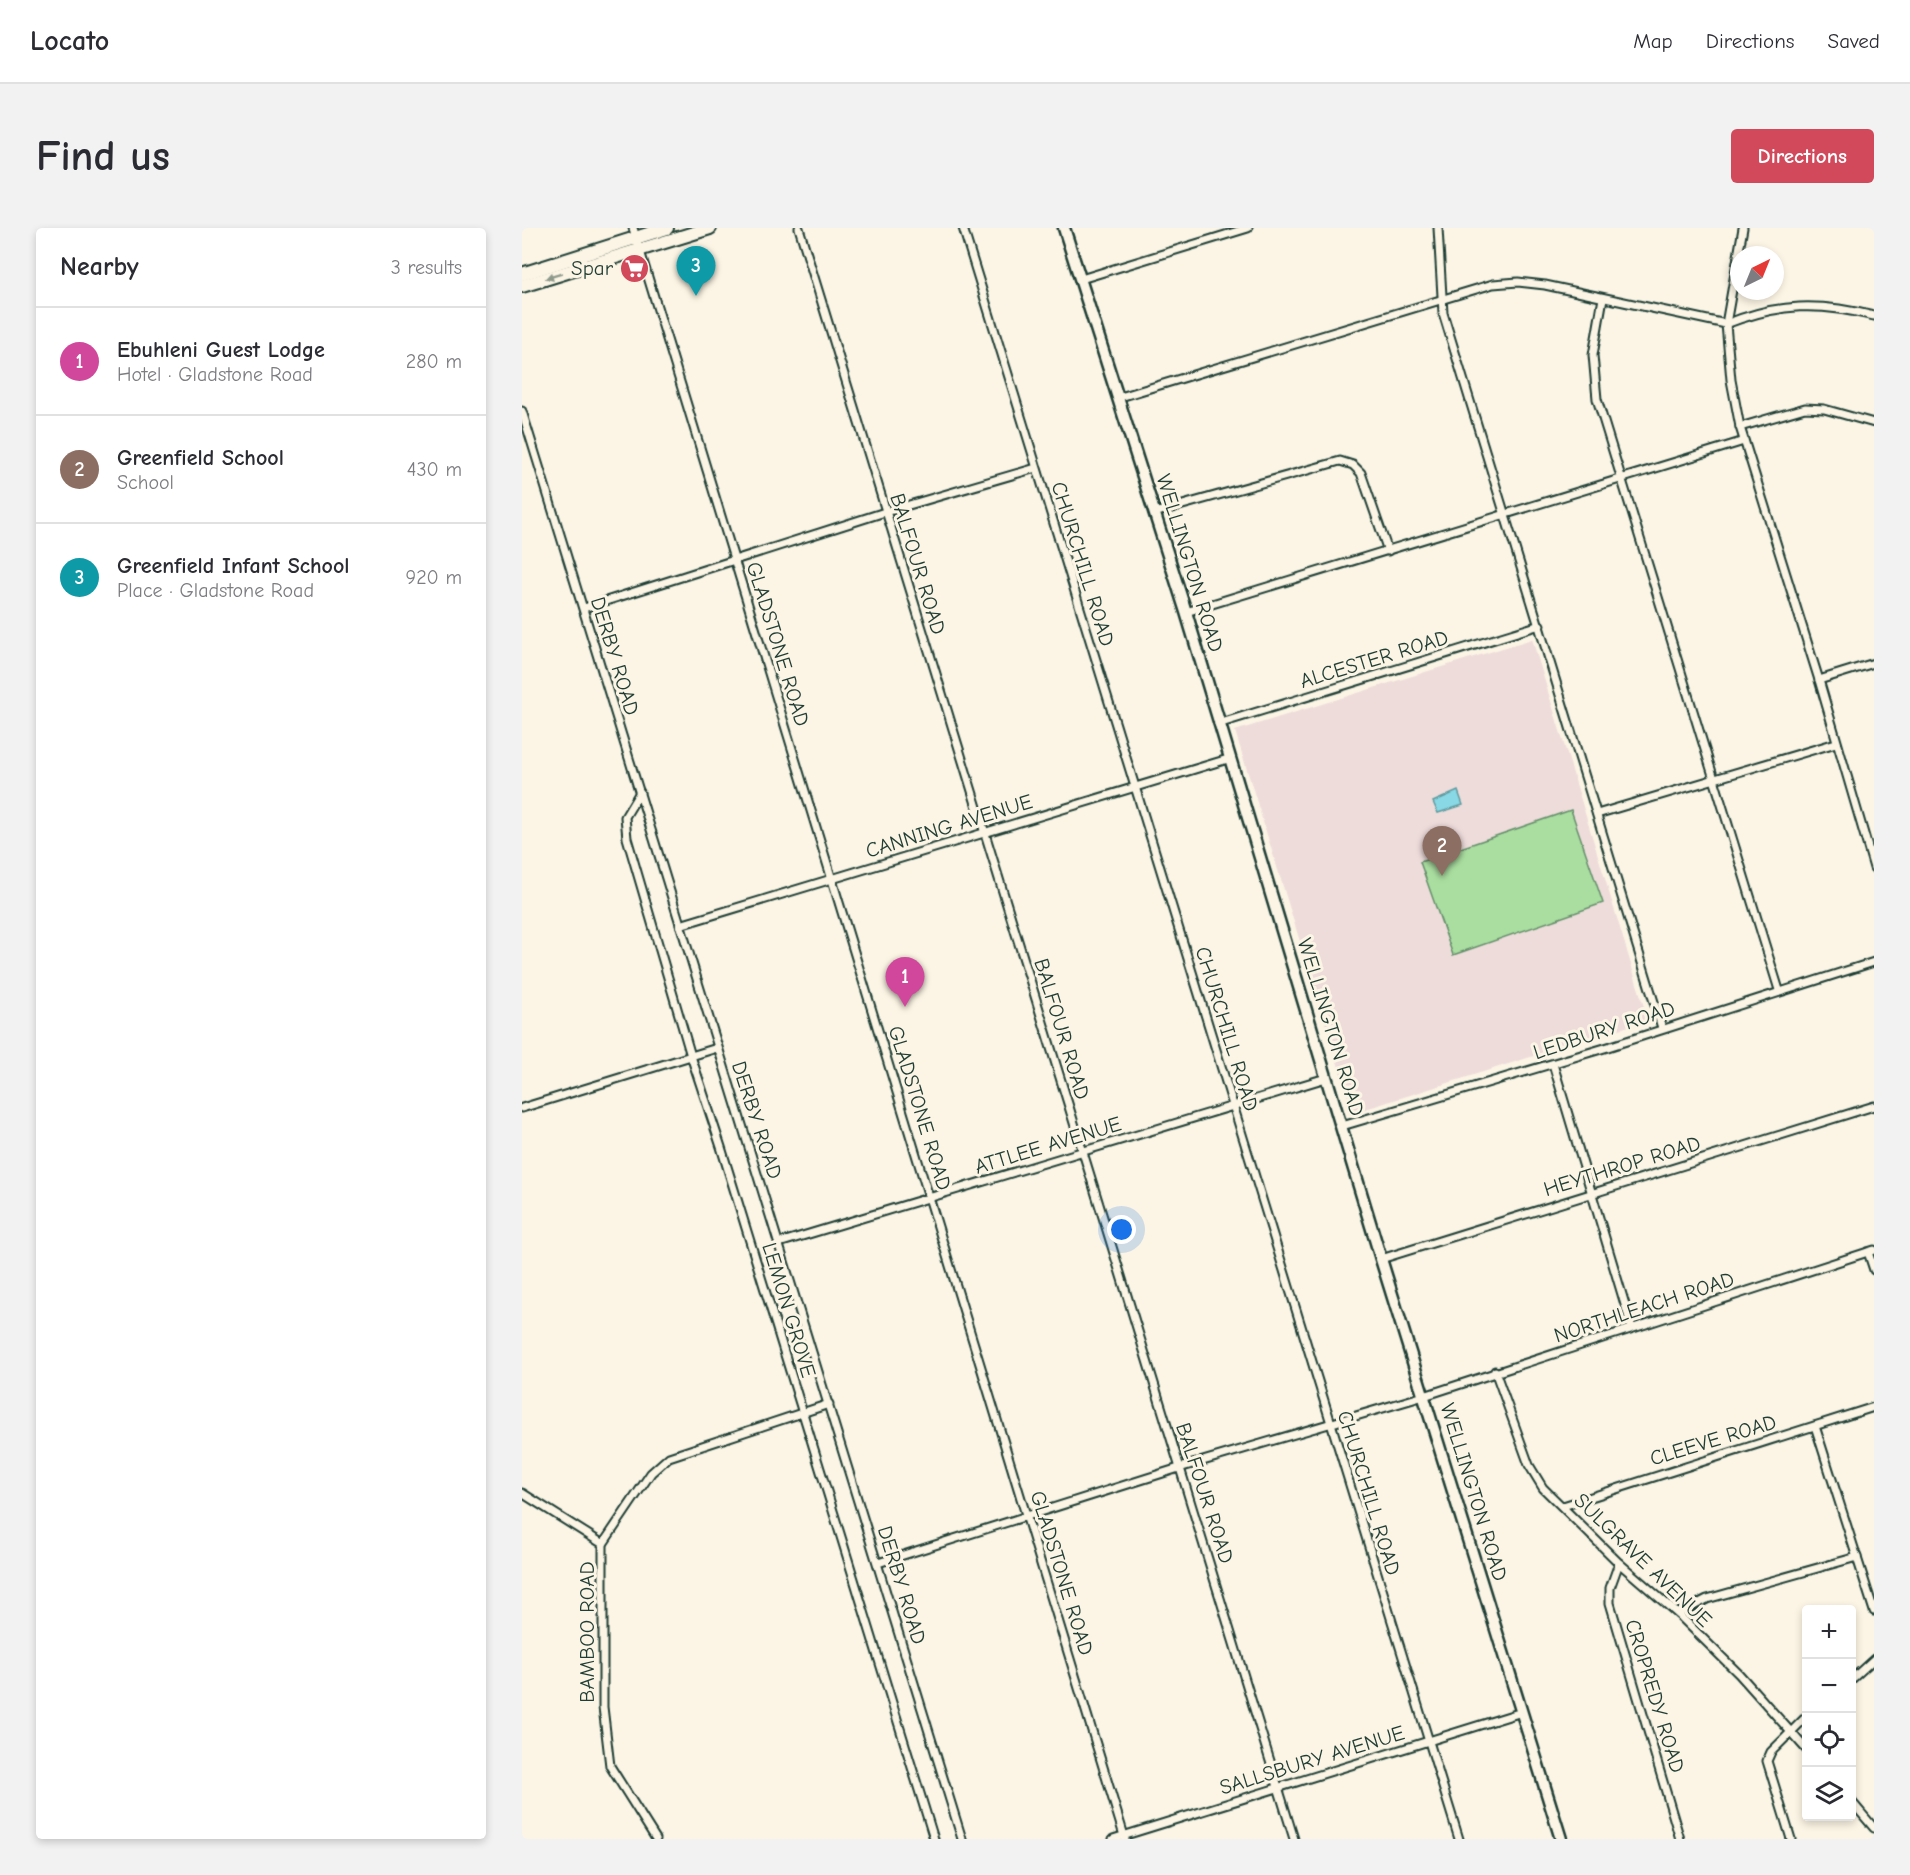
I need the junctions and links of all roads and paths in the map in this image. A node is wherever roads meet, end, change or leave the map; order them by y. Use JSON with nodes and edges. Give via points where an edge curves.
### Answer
{"nodes":[{"id":1,"x":667,"y":228,"type":"edge"},
{"id":2,"x":710,"y":228,"type":"edge"},
{"id":3,"x":799,"y":228,"type":"edge"},
{"id":4,"x":963,"y":228,"type":"edge"},
{"id":5,"x":1064,"y":228,"type":"edge"},
{"id":6,"x":1248,"y":228,"type":"edge"},
{"id":7,"x":1438,"y":228,"type":"edge"},
{"id":8,"x":1743,"y":228,"type":"edge"},
{"id":9,"x":636,"y":239,"type":"edge"},
{"id":10,"x":522,"y":274,"type":"edge"},
{"id":11,"x":1080,"y":279,"type":"junction"},
{"id":12,"x":522,"y":286,"type":"edge"},
{"id":13,"x":1603,"y":298,"type":"junction"},
{"id":14,"x":1441,"y":300,"type":"junction"},
{"id":15,"x":1874,"y":316,"type":"edge"},
{"id":16,"x":1726,"y":324,"type":"junction"},
{"id":17,"x":1117,"y":398,"type":"junction"},
{"id":18,"x":522,"y":411,"type":"edge"},
{"id":19,"x":1874,"y":423,"type":"edge"},
{"id":20,"x":1740,"y":427,"type":"junction"},
{"id":21,"x":1744,"y":441,"type":"junction"},
{"id":22,"x":1036,"y":468,"type":"junction"},
{"id":23,"x":1622,"y":479,"type":"junction"},
{"id":24,"x":885,"y":512,"type":"junction"},
{"id":25,"x":1154,"y":513,"type":"junction"},
{"id":26,"x":1506,"y":515,"type":"junction"},
{"id":27,"x":1388,"y":551,"type":"junction"},
{"id":28,"x":735,"y":561,"type":"junction"},
{"id":29,"x":584,"y":608,"type":"junction"},
{"id":30,"x":1186,"y":612,"type":"junction"},
{"id":31,"x":1540,"y":625,"type":"junction"},
{"id":32,"x":1874,"y":663,"type":"edge"},
{"id":33,"x":1820,"y":680,"type":"junction"},
{"id":34,"x":1218,"y":724,"type":"junction"},
{"id":35,"x":1836,"y":743,"type":"junction"},
{"id":36,"x":1228,"y":759,"type":"junction"},
{"id":37,"x":1714,"y":781,"type":"junction"},
{"id":38,"x":1135,"y":787,"type":"junction"},
{"id":39,"x":640,"y":792,"type":"junction"},
{"id":40,"x":1597,"y":814,"type":"junction"},
{"id":41,"x":984,"y":833,"type":"junction"},
{"id":42,"x":1874,"y":868,"type":"edge"},
{"id":43,"x":832,"y":879,"type":"junction"},
{"id":44,"x":680,"y":925,"type":"junction"},
{"id":45,"x":1874,"y":962,"type":"edge"},
{"id":46,"x":1779,"y":990,"type":"junction"},
{"id":47,"x":1662,"y":1028,"type":"junction"},
{"id":48,"x":717,"y":1048,"type":"junction"},
{"id":49,"x":691,"y":1056,"type":"junction"},
{"id":50,"x":1554,"y":1064,"type":"junction"},
{"id":51,"x":1326,"y":1078,"type":"junction"},
{"id":52,"x":1874,"y":1106,"type":"edge"},
{"id":53,"x":522,"y":1107,"type":"edge"},
{"id":54,"x":1233,"y":1107,"type":"junction"},
{"id":55,"x":1342,"y":1126,"type":"junction"},
{"id":56,"x":1083,"y":1153,"type":"junction"},
{"id":57,"x":1592,"y":1192,"type":"junction"},
{"id":58,"x":931,"y":1198,"type":"junction"},
{"id":59,"x":779,"y":1244,"type":"junction"},
{"id":60,"x":1871,"y":1251,"type":"edge"},
{"id":61,"x":1381,"y":1259,"type":"junction"},
{"id":62,"x":1874,"y":1270,"type":"edge"},
{"id":63,"x":1632,"y":1328,"type":"junction"},
{"id":64,"x":1495,"y":1371,"type":"junction"},
{"id":65,"x":1424,"y":1396,"type":"junction"},
{"id":66,"x":828,"y":1404,"type":"junction"},
{"id":67,"x":1874,"y":1407,"type":"edge"},
{"id":68,"x":803,"y":1413,"type":"junction"},
{"id":69,"x":1330,"y":1423,"type":"junction"},
{"id":70,"x":1815,"y":1426,"type":"junction"},
{"id":71,"x":1179,"y":1468,"type":"junction"},
{"id":72,"x":522,"y":1493,"type":"edge"},
{"id":73,"x":1563,"y":1506,"type":"junction"},
{"id":74,"x":1028,"y":1516,"type":"junction"},
{"id":75,"x":603,"y":1544,"type":"junction"},
{"id":76,"x":1857,"y":1557,"type":"junction"},
{"id":77,"x":878,"y":1563,"type":"junction"},
{"id":78,"x":1619,"y":1563,"type":"junction"},
{"id":79,"x":1874,"y":1611,"type":"edge"},
{"id":80,"x":1678,"y":1614,"type":"junction"},
{"id":81,"x":1874,"y":1659,"type":"edge"},
{"id":82,"x":1856,"y":1675,"type":"edge"},
{"id":83,"x":1522,"y":1712,"type":"junction"},
{"id":84,"x":1802,"y":1721,"type":"edge"},
{"id":85,"x":1791,"y":1731,"type":"junction"},
{"id":86,"x":1428,"y":1741,"type":"junction"},
{"id":87,"x":1802,"y":1744,"type":"edge"},
{"id":88,"x":1279,"y":1789,"type":"junction"},
{"id":89,"x":1856,"y":1808,"type":"edge"},
{"id":90,"x":1874,"y":1828,"type":"edge"},
{"id":91,"x":1125,"y":1837,"type":"edge"},
{"id":92,"x":656,"y":1839,"type":"edge"},
{"id":93,"x":934,"y":1839,"type":"edge"},
{"id":94,"x":962,"y":1839,"type":"edge"},
{"id":95,"x":1113,"y":1839,"type":"edge"},
{"id":96,"x":1294,"y":1839,"type":"edge"},
{"id":97,"x":1459,"y":1839,"type":"edge"},
{"id":98,"x":1561,"y":1839,"type":"edge"},
{"id":99,"x":1680,"y":1839,"type":"edge"},
{"id":100,"x":1791,"y":1839,"type":"edge"}],
"edges":[{"from":1,"to":9,"type":"highway"},
{"from":2,"to":9,"type":"highway"},
{"from":3,"to":24,"type":"street","name":"BALFOUR ROAD"},
{"from":4,"to":22,"type":"street","name":"CHURCHILL ROAD"},
{"from":5,"to":11,"type":"main road","name":"WELLINGTON ROAD"},
{"from":6,"to":11,"type":"street"},
{"from":7,"to":14,"type":"street"},
{"from":8,"to":16,"type":"street"},
{"from":9,"to":10,"type":"highway"},
{"from":9,"to":12,"type":"highway","one_way":true},
{"from":9,"to":28,"type":"street","name":"GLADSTONE ROAD"},
{"from":11,"to":17,"type":"main road","name":"WELLINGTON ROAD"},
{"from":13,"to":14,"type":"street","via":[[1518,282],[1493,284]]},
{"from":13,"to":16,"type":"street"},
{"from":13,"to":23,"type":"street","via":[[1593,374]]},
{"from":14,"to":17,"type":"street"},
{"from":14,"to":26,"type":"street"},
{"from":15,"to":16,"type":"street","via":[[1824,306],[1798,306]]},
{"from":16,"to":20,"type":"street"},
{"from":17,"to":25,"type":"main road","name":"WELLINGTON ROAD"},
{"from":18,"to":29,"type":"street","name":"DERBY ROAD"},
{"from":19,"to":20,"type":"street","via":[[1814,407]]},
{"from":20,"to":21,"type":"street"},
{"from":21,"to":23,"type":"street"},
{"from":21,"to":33,"type":"street"},
{"from":22,"to":24,"type":"street"},
{"from":22,"to":38,"type":"street","name":"CHURCHILL ROAD"},
{"from":23,"to":26,"type":"street"},
{"from":23,"to":37,"type":"street"},
{"from":24,"to":28,"type":"street"},
{"from":24,"to":41,"type":"street","name":"BALFOUR ROAD"},
{"from":25,"to":27,"type":"street","via":[[1340,461],[1361,473]]},
{"from":25,"to":30,"type":"main road","name":"WELLINGTON ROAD"},
{"from":26,"to":27,"type":"street"},
{"from":26,"to":31,"type":"street"},
{"from":27,"to":30,"type":"street"},
{"from":28,"to":29,"type":"street"},
{"from":28,"to":43,"type":"street","name":"GLADSTONE ROAD"},
{"from":29,"to":39,"type":"street","name":"DERBY ROAD"},
{"from":30,"to":34,"type":"main road","name":"WELLINGTON ROAD"},
{"from":31,"to":34,"type":"street","name":"ALCESTER ROAD"},
{"from":31,"to":40,"type":"street"},
{"from":32,"to":33,"type":"street"},
{"from":33,"to":35,"type":"street"},
{"from":34,"to":36,"type":"main road","name":"WELLINGTON ROAD"},
{"from":35,"to":37,"type":"street"},
{"from":35,"to":42,"type":"street"},
{"from":36,"to":38,"type":"street","name":"CANNING AVENUE"},
{"from":36,"to":51,"type":"main road","name":"WELLINGTON ROAD"},
{"from":37,"to":40,"type":"street"},
{"from":37,"to":46,"type":"street"},
{"from":38,"to":41,"type":"street","name":"CANNING AVENUE"},
{"from":38,"to":54,"type":"street","name":"CHURCHILL ROAD"},
{"from":39,"to":44,"type":"street","name":"DERBY ROAD"},
{"from":39,"to":49,"type":"street","name":"LEMON GROVE","via":[[625,817],[627,838]]},
{"from":40,"to":47,"type":"street"},
{"from":41,"to":43,"type":"street","name":"CANNING AVENUE"},
{"from":41,"to":56,"type":"street","name":"BALFOUR ROAD"},
{"from":43,"to":44,"type":"street","name":"CANNING AVENUE"},
{"from":43,"to":58,"type":"street","name":"GLADSTONE ROAD"},
{"from":44,"to":48,"type":"street","name":"DERBY ROAD"},
{"from":45,"to":46,"type":"street","name":"LEDBURY ROAD"},
{"from":46,"to":47,"type":"street","name":"LEDBURY ROAD"},
{"from":47,"to":50,"type":"street","name":"LEDBURY ROAD"},
{"from":48,"to":49,"type":"street"},
{"from":48,"to":59,"type":"street","name":"DERBY ROAD"},
{"from":49,"to":53,"type":"street"},
{"from":49,"to":68,"type":"street","name":"LEMON GROVE"},
{"from":50,"to":55,"type":"street","name":"LEDBURY ROAD"},
{"from":50,"to":57,"type":"street"},
{"from":51,"to":54,"type":"street","name":"ATTLEE AVENUE"},
{"from":51,"to":55,"type":"main road","name":"WELLINGTON ROAD"},
{"from":52,"to":57,"type":"street","name":"HEYTHROP ROAD"},
{"from":54,"to":56,"type":"street","name":"ATTLEE AVENUE"},
{"from":54,"to":69,"type":"street","name":"CHURCHILL ROAD"},
{"from":55,"to":61,"type":"main road","name":"WELLINGTON ROAD"},
{"from":56,"to":58,"type":"street","name":"ATTLEE AVENUE"},
{"from":56,"to":71,"type":"street","name":"BALFOUR ROAD"},
{"from":57,"to":61,"type":"street","name":"HEYTHROP ROAD"},
{"from":57,"to":63,"type":"street"},
{"from":58,"to":59,"type":"street","name":"ATTLEE AVENUE"},
{"from":58,"to":74,"type":"street","name":"GLADSTONE ROAD"},
{"from":59,"to":66,"type":"street","name":"DERBY ROAD"},
{"from":60,"to":62,"type":"street"},
{"from":60,"to":63,"type":"street","name":"NORTHLEACH ROAD"},
{"from":61,"to":65,"type":"main road","name":"WELLINGTON ROAD"},
{"from":63,"to":64,"type":"street","name":"NORTHLEACH ROAD"},
{"from":64,"to":65,"type":"street","name":"NORTHLEACH ROAD"},
{"from":64,"to":73,"type":"street","name":"SULGRAVE AVENUE","via":[[1529,1465],[1543,1488]]},
{"from":65,"to":69,"type":"street","name":"NORTHLEACH ROAD"},
{"from":65,"to":83,"type":"main road","name":"WELLINGTON ROAD"},
{"from":66,"to":68,"type":"street","name":"BAMBOO ROAD"},
{"from":66,"to":77,"type":"street","name":"DERBY ROAD"},
{"from":67,"to":70,"type":"street","name":"CLEEVE ROAD"},
{"from":68,"to":75,"type":"street","name":"BAMBOO ROAD","via":[[669,1457],[651,1473]]},
{"from":68,"to":93,"type":"street","name":"LEMON GROVE"},
{"from":69,"to":71,"type":"street","name":"NORTHLEACH ROAD"},
{"from":69,"to":86,"type":"street","name":"CHURCHILL ROAD"},
{"from":70,"to":73,"type":"street","name":"CLEEVE ROAD"},
{"from":70,"to":76,"type":"street"},
{"from":71,"to":74,"type":"street","name":"NORTHLEACH ROAD"},
{"from":71,"to":88,"type":"street","name":"BALFOUR ROAD"},
{"from":72,"to":75,"type":"street"},
{"from":73,"to":78,"type":"street","name":"SULGRAVE AVENUE"},
{"from":74,"to":77,"type":"street","name":"NORTHLEACH ROAD"},
{"from":74,"to":91,"type":"street","name":"GLADSTONE ROAD"},
{"from":75,"to":92,"type":"street","name":"BAMBOO ROAD","via":[[603,1707],[610,1766]]},
{"from":76,"to":79,"type":"street"},
{"from":76,"to":80,"type":"street","via":[[1707,1599]]},
{"from":77,"to":94,"type":"street","name":"DERBY ROAD"},
{"from":78,"to":80,"type":"street","name":"SULGRAVE AVENUE"},
{"from":78,"to":99,"type":"street","name":"CROPREDY ROAD","via":[[1610,1587],[1610,1603]]},
{"from":80,"to":85,"type":"street","name":"SULGRAVE AVENUE"},
{"from":81,"to":82,"type":"street"},
{"from":83,"to":86,"type":"street","name":"SALLSBURY AVENUE"},
{"from":83,"to":98,"type":"main road","name":"WELLINGTON ROAD"},
{"from":84,"to":85,"type":"street"},
{"from":85,"to":87,"type":"street","name":"SULGRAVE AVENUE"},
{"from":85,"to":100,"type":"street","via":[[1767,1761]]},
{"from":86,"to":88,"type":"street","name":"SALLSBURY AVENUE"},
{"from":86,"to":97,"type":"street","name":"CHURCHILL ROAD"},
{"from":88,"to":91,"type":"street","name":"SALLSBURY AVENUE"},
{"from":88,"to":96,"type":"street","name":"BALFOUR ROAD"},
{"from":89,"to":90,"type":"street"},
{"from":91,"to":95,"type":"street","name":"SALLSBURY AVENUE"}]}
